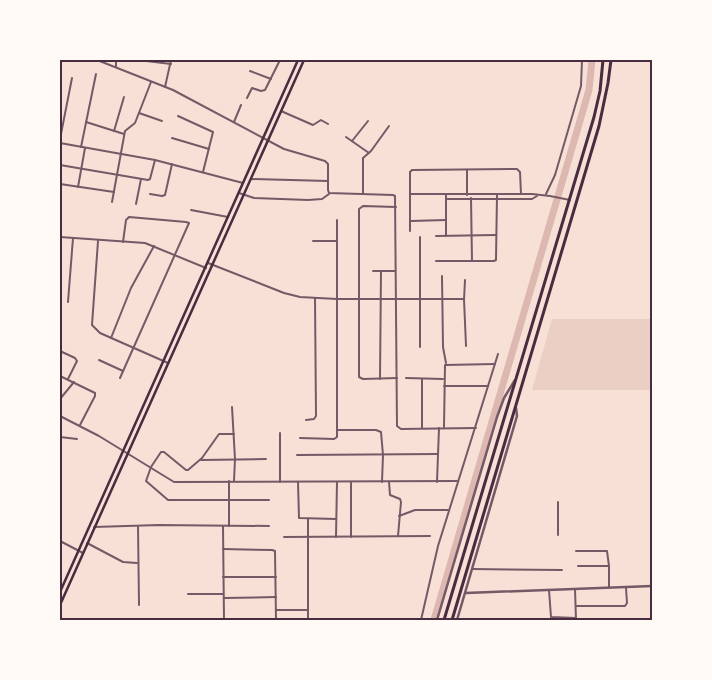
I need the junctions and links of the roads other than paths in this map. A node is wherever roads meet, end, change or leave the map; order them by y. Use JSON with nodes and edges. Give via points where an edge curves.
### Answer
{"nodes":[{"id":1,"x":97,"y":60,"type":"edge"},
{"id":2,"x":116,"y":60,"type":"edge"},
{"id":3,"x":138,"y":60,"type":"edge"},
{"id":4,"x":171,"y":60,"type":"edge"},
{"id":5,"x":280,"y":60,"type":"edge"},
{"id":6,"x":298,"y":60,"type":"edge"},
{"id":7,"x":304,"y":60,"type":"edge"},
{"id":8,"x":582,"y":60,"type":"edge"},
{"id":9,"x":603,"y":60,"type":"edge"},
{"id":10,"x":611,"y":60,"type":"edge"},
{"id":11,"x":170,"y":64,"type":"junction"},
{"id":12,"x":116,"y":67,"type":"junction"},
{"id":13,"x":250,"y":71,"type":"dead end"},
{"id":14,"x":96,"y":74,"type":"dead end"},
{"id":15,"x":72,"y":78,"type":"dead end"},
{"id":16,"x":271,"y":79,"type":"junction"},
{"id":17,"x":151,"y":82,"type":"junction"},
{"id":18,"x":165,"y":87,"type":"junction"},
{"id":19,"x":124,"y":97,"type":"dead end"},
{"id":20,"x":247,"y":98,"type":"dead end"},
{"id":21,"x":241,"y":105,"type":"dead end"},
{"id":22,"x":281,"y":111,"type":"junction"},
{"id":23,"x":139,"y":113,"type":"junction"},
{"id":24,"x":178,"y":116,"type":"dead end"},
{"id":25,"x":162,"y":121,"type":"dead end"},
{"id":26,"x":368,"y":121,"type":"dead end"},
{"id":27,"x":86,"y":122,"type":"junction"},
{"id":28,"x":234,"y":122,"type":"junction"},
{"id":29,"x":328,"y":124,"type":"dead end"},
{"id":30,"x":389,"y":126,"type":"dead end"},
{"id":31,"x":114,"y":131,"type":"junction"},
{"id":32,"x":124,"y":134,"type":"junction"},
{"id":33,"x":264,"y":137,"type":"junction"},
{"id":34,"x":346,"y":137,"type":"dead end"},
{"id":35,"x":172,"y":138,"type":"dead end"},
{"id":36,"x":60,"y":139,"type":"edge"},
{"id":37,"x":268,"y":140,"type":"junction"},
{"id":38,"x":352,"y":141,"type":"junction"},
{"id":39,"x":60,"y":143,"type":"edge"},
{"id":40,"x":81,"y":147,"type":"junction"},
{"id":41,"x":85,"y":148,"type":"junction"},
{"id":42,"x":210,"y":149,"type":"junction"},
{"id":43,"x":369,"y":152,"type":"junction"},
{"id":44,"x":120,"y":154,"type":"junction"},
{"id":45,"x":155,"y":160,"type":"junction"},
{"id":46,"x":172,"y":164,"type":"junction"},
{"id":47,"x":60,"y":165,"type":"edge"},
{"id":48,"x":81,"y":169,"type":"junction"},
{"id":49,"x":467,"y":169,"type":"junction"},
{"id":50,"x":203,"y":172,"type":"junction"},
{"id":51,"x":117,"y":176,"type":"junction"},
{"id":52,"x":141,"y":179,"type":"junction"},
{"id":53,"x":250,"y":179,"type":"junction"},
{"id":54,"x":328,"y":181,"type":"junction"},
{"id":55,"x":243,"y":183,"type":"junction"},
{"id":56,"x":60,"y":184,"type":"edge"},
{"id":57,"x":78,"y":187,"type":"junction"},
{"id":58,"x":114,"y":192,"type":"junction"},
{"id":59,"x":239,"y":193,"type":"junction"},
{"id":60,"x":329,"y":193,"type":"junction"},
{"id":61,"x":150,"y":194,"type":"dead end"},
{"id":62,"x":363,"y":194,"type":"junction"},
{"id":63,"x":410,"y":194,"type":"junction"},
{"id":64,"x":446,"y":194,"type":"junction"},
{"id":65,"x":521,"y":194,"type":"junction"},
{"id":66,"x":243,"y":195,"type":"junction"},
{"id":67,"x":467,"y":195,"type":"junction"},
{"id":68,"x":471,"y":195,"type":"junction"},
{"id":69,"x":497,"y":195,"type":"junction"},
{"id":70,"x":545,"y":195,"type":"junction"},
{"id":71,"x":537,"y":196,"type":"junction"},
{"id":72,"x":446,"y":199,"type":"junction"},
{"id":73,"x":471,"y":199,"type":"junction"},
{"id":74,"x":497,"y":200,"type":"junction"},
{"id":75,"x":570,"y":200,"type":"junction"},
{"id":76,"x":112,"y":202,"type":"dead end"},
{"id":77,"x":136,"y":204,"type":"dead end"},
{"id":78,"x":396,"y":207,"type":"junction"},
{"id":79,"x":191,"y":210,"type":"dead end"},
{"id":80,"x":228,"y":216,"type":"junction"},
{"id":81,"x":338,"y":220,"type":"dead end"},
{"id":82,"x":446,"y":220,"type":"junction"},
{"id":83,"x":410,"y":221,"type":"junction"},
{"id":84,"x":410,"y":231,"type":"dead end"},
{"id":85,"x":496,"y":235,"type":"junction"},
{"id":86,"x":436,"y":236,"type":"dead end"},
{"id":87,"x":446,"y":236,"type":"junction"},
{"id":88,"x":471,"y":236,"type":"junction"},
{"id":89,"x":420,"y":237,"type":"dead end"},
{"id":90,"x":60,"y":238,"type":"edge"},
{"id":91,"x":73,"y":238,"type":"junction"},
{"id":92,"x":98,"y":241,"type":"junction"},
{"id":93,"x":313,"y":241,"type":"dead end"},
{"id":94,"x":337,"y":241,"type":"junction"},
{"id":95,"x":123,"y":242,"type":"junction"},
{"id":96,"x":154,"y":246,"type":"junction"},
{"id":97,"x":175,"y":255,"type":"junction"},
{"id":98,"x":436,"y":261,"type":"dead end"},
{"id":99,"x":472,"y":261,"type":"junction"},
{"id":100,"x":208,"y":263,"type":"junction"},
{"id":101,"x":213,"y":266,"type":"junction"},
{"id":102,"x":206,"y":268,"type":"junction"},
{"id":103,"x":373,"y":271,"type":"dead end"},
{"id":104,"x":381,"y":271,"type":"junction"},
{"id":105,"x":396,"y":271,"type":"junction"},
{"id":106,"x":442,"y":276,"type":"dead end"},
{"id":107,"x":465,"y":280,"type":"dead end"},
{"id":108,"x":315,"y":298,"type":"junction"},
{"id":109,"x":337,"y":298,"type":"junction"},
{"id":110,"x":358,"y":299,"type":"junction"},
{"id":111,"x":380,"y":299,"type":"junction"},
{"id":112,"x":397,"y":299,"type":"junction"},
{"id":113,"x":421,"y":299,"type":"junction"},
{"id":114,"x":442,"y":299,"type":"junction"},
{"id":115,"x":464,"y":300,"type":"junction"},
{"id":116,"x":68,"y":302,"type":"dead end"},
{"id":117,"x":111,"y":338,"type":"junction"},
{"id":118,"x":466,"y":346,"type":"dead end"},
{"id":119,"x":420,"y":347,"type":"dead end"},
{"id":120,"x":134,"y":348,"type":"junction"},
{"id":121,"x":60,"y":351,"type":"edge"},
{"id":122,"x":498,"y":354,"type":"dead end"},
{"id":123,"x":99,"y":360,"type":"dead end"},
{"id":124,"x":163,"y":361,"type":"junction"},
{"id":125,"x":168,"y":362,"type":"junction"},
{"id":126,"x":446,"y":364,"type":"junction"},
{"id":127,"x":494,"y":364,"type":"junction"},
{"id":128,"x":123,"y":371,"type":"junction"},
{"id":129,"x":518,"y":375,"type":"junction"},
{"id":130,"x":60,"y":376,"type":"edge"},
{"id":131,"x":120,"y":378,"type":"dead end"},
{"id":132,"x":397,"y":378,"type":"junction"},
{"id":133,"x":406,"y":378,"type":"dead end"},
{"id":134,"x":68,"y":379,"type":"junction"},
{"id":135,"x":380,"y":379,"type":"junction"},
{"id":136,"x":422,"y":379,"type":"junction"},
{"id":137,"x":444,"y":379,"type":"junction"},
{"id":138,"x":74,"y":382,"type":"junction"},
{"id":139,"x":444,"y":386,"type":"junction"},
{"id":140,"x":488,"y":386,"type":"junction"},
{"id":141,"x":60,"y":399,"type":"edge"},
{"id":142,"x":516,"y":406,"type":"junction"},
{"id":143,"x":232,"y":407,"type":"dead end"},
{"id":144,"x":60,"y":416,"type":"edge"},
{"id":145,"x":306,"y":420,"type":"dead end"},
{"id":146,"x":80,"y":426,"type":"junction"},
{"id":147,"x":422,"y":428,"type":"junction"},
{"id":148,"x":439,"y":428,"type":"junction"},
{"id":149,"x":444,"y":428,"type":"junction"},
{"id":150,"x":476,"y":428,"type":"junction"},
{"id":151,"x":338,"y":430,"type":"junction"},
{"id":152,"x":280,"y":433,"type":"dead end"},
{"id":153,"x":234,"y":434,"type":"junction"},
{"id":154,"x":60,"y":437,"type":"edge"},
{"id":155,"x":300,"y":438,"type":"dead end"},
{"id":156,"x":78,"y":439,"type":"dead end"},
{"id":157,"x":122,"y":451,"type":"junction"},
{"id":158,"x":127,"y":454,"type":"junction"},
{"id":159,"x":438,"y":454,"type":"junction"},
{"id":160,"x":383,"y":455,"type":"junction"},
{"id":161,"x":297,"y":456,"type":"dead end"},
{"id":162,"x":235,"y":459,"type":"junction"},
{"id":163,"x":266,"y":459,"type":"dead end"},
{"id":164,"x":199,"y":460,"type":"junction"},
{"id":165,"x":151,"y":467,"type":"junction"},
{"id":166,"x":230,"y":481,"type":"junction"},
{"id":167,"x":234,"y":481,"type":"junction"},
{"id":168,"x":458,"y":481,"type":"junction"},
{"id":169,"x":280,"y":482,"type":"junction"},
{"id":170,"x":298,"y":482,"type":"junction"},
{"id":171,"x":337,"y":482,"type":"junction"},
{"id":172,"x":351,"y":482,"type":"junction"},
{"id":173,"x":382,"y":482,"type":"junction"},
{"id":174,"x":389,"y":482,"type":"junction"},
{"id":175,"x":438,"y":482,"type":"junction"},
{"id":176,"x":230,"y":500,"type":"junction"},
{"id":177,"x":268,"y":500,"type":"dead end"},
{"id":178,"x":558,"y":502,"type":"dead end"},
{"id":179,"x":449,"y":510,"type":"junction"},
{"id":180,"x":399,"y":516,"type":"junction"},
{"id":181,"x":308,"y":518,"type":"junction"},
{"id":182,"x":336,"y":518,"type":"junction"},
{"id":183,"x":138,"y":526,"type":"junction"},
{"id":184,"x":223,"y":526,"type":"junction"},
{"id":185,"x":229,"y":526,"type":"junction"},
{"id":186,"x":269,"y":526,"type":"dead end"},
{"id":187,"x":94,"y":527,"type":"junction"},
{"id":188,"x":558,"y":535,"type":"dead end"},
{"id":189,"x":351,"y":536,"type":"junction"},
{"id":190,"x":398,"y":536,"type":"junction"},
{"id":191,"x":430,"y":536,"type":"dead end"},
{"id":192,"x":284,"y":537,"type":"dead end"},
{"id":193,"x":308,"y":537,"type":"junction"},
{"id":194,"x":336,"y":537,"type":"junction"},
{"id":195,"x":60,"y":541,"type":"edge"},
{"id":196,"x":87,"y":543,"type":"junction"},
{"id":197,"x":223,"y":549,"type":"junction"},
{"id":198,"x":78,"y":550,"type":"junction"},
{"id":199,"x":576,"y":551,"type":"dead end"},
{"id":200,"x":83,"y":553,"type":"junction"},
{"id":201,"x":137,"y":564,"type":"junction"},
{"id":202,"x":578,"y":566,"type":"dead end"},
{"id":203,"x":610,"y":566,"type":"junction"},
{"id":204,"x":472,"y":569,"type":"junction"},
{"id":205,"x":562,"y":570,"type":"dead end"},
{"id":206,"x":223,"y":577,"type":"junction"},
{"id":207,"x":276,"y":577,"type":"junction"},
{"id":208,"x":652,"y":586,"type":"edge"},
{"id":209,"x":609,"y":588,"type":"junction"},
{"id":210,"x":626,"y":588,"type":"junction"},
{"id":211,"x":575,"y":589,"type":"junction"},
{"id":212,"x":549,"y":590,"type":"junction"},
{"id":213,"x":60,"y":592,"type":"edge"},
{"id":214,"x":466,"y":593,"type":"junction"},
{"id":215,"x":188,"y":594,"type":"dead end"},
{"id":216,"x":223,"y":594,"type":"junction"},
{"id":217,"x":276,"y":597,"type":"junction"},
{"id":218,"x":224,"y":598,"type":"junction"},
{"id":219,"x":60,"y":605,"type":"edge"},
{"id":220,"x":139,"y":605,"type":"dead end"},
{"id":221,"x":576,"y":606,"type":"junction"},
{"id":222,"x":276,"y":610,"type":"junction"},
{"id":223,"x":308,"y":610,"type":"junction"},
{"id":224,"x":576,"y":619,"type":"edge"},
{"id":225,"x":224,"y":620,"type":"edge"},
{"id":226,"x":276,"y":620,"type":"edge"},
{"id":227,"x":308,"y":620,"type":"edge"},
{"id":228,"x":420,"y":620,"type":"edge"},
{"id":229,"x":437,"y":620,"type":"edge"},
{"id":230,"x":444,"y":620,"type":"edge"},
{"id":231,"x":452,"y":620,"type":"edge"},
{"id":232,"x":458,"y":620,"type":"edge"}],
"edges":[{"from":1,"to":12,"type":"street"},
{"from":2,"to":12,"type":"street"},
{"from":3,"to":11,"type":"street"},
{"from":4,"to":11,"type":"street"},
{"from":5,"to":16,"type":"street"},
{"from":6,"to":33,"type":"main road"},
{"from":7,"to":22,"type":"main road"},
{"from":8,"to":70,"type":"street","via":[[581,86],[555,175]]},
{"from":9,"to":75,"type":"highway","via":[[598,102]]},
{"from":10,"to":142,"type":"highway","via":[[600,126]]},
{"from":11,"to":18,"type":"street"},
{"from":12,"to":17,"type":"street"},
{"from":13,"to":16,"type":"street"},
{"from":14,"to":27,"type":"street"},
{"from":15,"to":36,"type":"street"},
{"from":16,"to":20,"type":"street","via":[[265,90],[252,88]]},
{"from":17,"to":18,"type":"street"},
{"from":17,"to":23,"type":"street"},
{"from":18,"to":28,"type":"street"},
{"from":19,"to":31,"type":"street"},
{"from":21,"to":28,"type":"street"},
{"from":22,"to":29,"type":"street","via":[[313,125],[321,120]]},
{"from":22,"to":37,"type":"main road"},
{"from":23,"to":25,"type":"street"},
{"from":23,"to":32,"type":"street","via":[[134,125]]},
{"from":24,"to":42,"type":"street","via":[[213,132]]},
{"from":26,"to":38,"type":"street"},
{"from":27,"to":31,"type":"street"},
{"from":27,"to":40,"type":"street"},
{"from":28,"to":33,"type":"street"},
{"from":30,"to":43,"type":"street"},
{"from":31,"to":32,"type":"street"},
{"from":32,"to":44,"type":"street"},
{"from":33,"to":37,"type":"street"},
{"from":33,"to":55,"type":"main road"},
{"from":34,"to":38,"type":"street"},
{"from":35,"to":42,"type":"street"},
{"from":37,"to":53,"type":"main road"},
{"from":37,"to":54,"type":"street","via":[[284,149],[327,162]]},
{"from":38,"to":43,"type":"street"},
{"from":39,"to":40,"type":"street"},
{"from":40,"to":41,"type":"street"},
{"from":41,"to":44,"type":"street"},
{"from":41,"to":48,"type":"street"},
{"from":42,"to":50,"type":"street"},
{"from":43,"to":62,"type":"street","via":[[363,160]]},
{"from":44,"to":45,"type":"street"},
{"from":44,"to":51,"type":"street"},
{"from":45,"to":46,"type":"street"},
{"from":45,"to":52,"type":"street","via":[[149,180]]},
{"from":46,"to":50,"type":"street"},
{"from":46,"to":61,"type":"street","via":[[165,195]]},
{"from":47,"to":48,"type":"street"},
{"from":48,"to":51,"type":"street"},
{"from":48,"to":57,"type":"street"},
{"from":49,"to":63,"type":"street","via":[[412,170]]},
{"from":49,"to":65,"type":"street","via":[[518,170]]},
{"from":49,"to":67,"type":"street"},
{"from":50,"to":55,"type":"street"},
{"from":51,"to":52,"type":"street"},
{"from":51,"to":58,"type":"street"},
{"from":52,"to":77,"type":"street"},
{"from":53,"to":54,"type":"street"},
{"from":53,"to":66,"type":"main road"},
{"from":54,"to":60,"type":"street"},
{"from":55,"to":59,"type":"main road"},
{"from":56,"to":57,"type":"street"},
{"from":57,"to":58,"type":"street"},
{"from":58,"to":76,"type":"street"},
{"from":59,"to":66,"type":"street"},
{"from":59,"to":80,"type":"main road"},
{"from":60,"to":62,"type":"street"},
{"from":60,"to":66,"type":"street","via":[[322,199],[308,200]]},
{"from":62,"to":78,"type":"street","via":[[393,195]]},
{"from":63,"to":64,"type":"street"},
{"from":63,"to":83,"type":"street"},
{"from":64,"to":67,"type":"street"},
{"from":64,"to":72,"type":"street"},
{"from":65,"to":69,"type":"street"},
{"from":65,"to":71,"type":"street"},
{"from":66,"to":101,"type":"main road"},
{"from":67,"to":68,"type":"street"},
{"from":68,"to":69,"type":"street"},
{"from":68,"to":73,"type":"street"},
{"from":69,"to":74,"type":"street"},
{"from":70,"to":71,"type":"street"},
{"from":70,"to":75,"type":"street"},
{"from":71,"to":74,"type":"street"},
{"from":72,"to":73,"type":"street"},
{"from":72,"to":82,"type":"street"},
{"from":73,"to":74,"type":"street"},
{"from":73,"to":88,"type":"street"},
{"from":74,"to":85,"type":"street"},
{"from":75,"to":129,"type":"highway"},
{"from":78,"to":105,"type":"street"},
{"from":78,"to":110,"type":"street","via":[[363,206],[359,209]]},
{"from":79,"to":80,"type":"street"},
{"from":80,"to":100,"type":"main road"},
{"from":81,"to":94,"type":"street"},
{"from":82,"to":83,"type":"street"},
{"from":82,"to":87,"type":"street"},
{"from":83,"to":84,"type":"street"},
{"from":85,"to":88,"type":"street"},
{"from":85,"to":99,"type":"street","via":[[496,260]]},
{"from":86,"to":87,"type":"street"},
{"from":87,"to":88,"type":"street"},
{"from":88,"to":99,"type":"street"},
{"from":89,"to":113,"type":"street"},
{"from":90,"to":91,"type":"street"},
{"from":91,"to":92,"type":"street"},
{"from":91,"to":116,"type":"street"},
{"from":92,"to":95,"type":"street"},
{"from":92,"to":117,"type":"street","via":[[92,325]]},
{"from":93,"to":94,"type":"street"},
{"from":94,"to":109,"type":"street"},
{"from":95,"to":96,"type":"street"},
{"from":95,"to":97,"type":"street","via":[[128,217],[188,222]]},
{"from":96,"to":97,"type":"street"},
{"from":96,"to":117,"type":"street","via":[[131,288]]},
{"from":97,"to":102,"type":"street"},
{"from":97,"to":120,"type":"street"},
{"from":98,"to":99,"type":"street"},
{"from":100,"to":101,"type":"street"},
{"from":100,"to":102,"type":"main road"},
{"from":101,"to":108,"type":"street","via":[[291,295]]},
{"from":101,"to":125,"type":"main road"},
{"from":102,"to":124,"type":"main road"},
{"from":103,"to":104,"type":"street"},
{"from":104,"to":105,"type":"street"},
{"from":104,"to":111,"type":"street"},
{"from":105,"to":112,"type":"street"},
{"from":106,"to":114,"type":"street"},
{"from":107,"to":115,"type":"street"},
{"from":108,"to":109,"type":"street"},
{"from":108,"to":145,"type":"street","via":[[316,416]]},
{"from":109,"to":110,"type":"street"},
{"from":109,"to":151,"type":"street"},
{"from":110,"to":111,"type":"street"},
{"from":110,"to":135,"type":"street","via":[[359,377]]},
{"from":111,"to":112,"type":"street"},
{"from":111,"to":135,"type":"street"},
{"from":112,"to":113,"type":"street"},
{"from":112,"to":132,"type":"street"},
{"from":113,"to":114,"type":"street"},
{"from":113,"to":119,"type":"street"},
{"from":114,"to":115,"type":"street"},
{"from":114,"to":126,"type":"street"},
{"from":115,"to":118,"type":"street"},
{"from":117,"to":120,"type":"street"},
{"from":120,"to":124,"type":"street"},
{"from":120,"to":128,"type":"street"},
{"from":121,"to":134,"type":"street","via":[[77,361]]},
{"from":122,"to":127,"type":"street"},
{"from":123,"to":128,"type":"street"},
{"from":124,"to":125,"type":"street"},
{"from":124,"to":157,"type":"main road"},
{"from":125,"to":158,"type":"main road"},
{"from":126,"to":127,"type":"street"},
{"from":126,"to":137,"type":"street"},
{"from":127,"to":140,"type":"street"},
{"from":128,"to":131,"type":"street"},
{"from":129,"to":229,"type":"street","via":[[497,417]]},
{"from":129,"to":230,"type":"highway"},
{"from":130,"to":134,"type":"street"},
{"from":132,"to":135,"type":"street"},
{"from":132,"to":147,"type":"street","via":[[397,426],[401,429]]},
{"from":133,"to":136,"type":"street"},
{"from":134,"to":138,"type":"street"},
{"from":136,"to":137,"type":"street"},
{"from":136,"to":147,"type":"street"},
{"from":137,"to":139,"type":"street"},
{"from":138,"to":141,"type":"street"},
{"from":138,"to":146,"type":"street","via":[[95,394]]},
{"from":139,"to":140,"type":"street"},
{"from":139,"to":149,"type":"street"},
{"from":140,"to":150,"type":"street"},
{"from":142,"to":204,"type":"street","via":[[517,416]]},
{"from":142,"to":231,"type":"highway"},
{"from":143,"to":153,"type":"street"},
{"from":144,"to":146,"type":"street"},
{"from":146,"to":157,"type":"street"},
{"from":147,"to":148,"type":"street"},
{"from":148,"to":149,"type":"street"},
{"from":148,"to":159,"type":"street"},
{"from":149,"to":150,"type":"street"},
{"from":150,"to":168,"type":"street"},
{"from":151,"to":155,"type":"street","via":[[336,439]]},
{"from":151,"to":160,"type":"street","via":[[380,431]]},
{"from":152,"to":169,"type":"street"},
{"from":153,"to":162,"type":"street"},
{"from":153,"to":164,"type":"street","via":[[220,434]]},
{"from":154,"to":156,"type":"street"},
{"from":157,"to":158,"type":"street"},
{"from":157,"to":198,"type":"main road"},
{"from":158,"to":165,"type":"street"},
{"from":158,"to":187,"type":"main road"},
{"from":159,"to":160,"type":"street"},
{"from":159,"to":175,"type":"street"},
{"from":160,"to":161,"type":"street"},
{"from":160,"to":173,"type":"street"},
{"from":162,"to":163,"type":"street"},
{"from":162,"to":164,"type":"street"},
{"from":162,"to":167,"type":"street"},
{"from":164,"to":165,"type":"street","via":[[186,470],[162,452]]},
{"from":165,"to":166,"type":"street","via":[[174,482]]},
{"from":165,"to":176,"type":"street","via":[[146,481],[168,500]]},
{"from":166,"to":167,"type":"street"},
{"from":166,"to":176,"type":"street"},
{"from":167,"to":169,"type":"street"},
{"from":168,"to":175,"type":"street"},
{"from":168,"to":179,"type":"street"},
{"from":169,"to":170,"type":"street"},
{"from":170,"to":171,"type":"street"},
{"from":170,"to":181,"type":"street","via":[[299,517]]},
{"from":171,"to":172,"type":"street"},
{"from":171,"to":182,"type":"street"},
{"from":172,"to":173,"type":"street"},
{"from":172,"to":189,"type":"street"},
{"from":173,"to":174,"type":"street"},
{"from":174,"to":175,"type":"street"},
{"from":174,"to":180,"type":"street","via":[[390,495],[401,500]]},
{"from":176,"to":177,"type":"street"},
{"from":176,"to":185,"type":"street"},
{"from":178,"to":188,"type":"street"},
{"from":179,"to":180,"type":"street","via":[[414,510]]},
{"from":179,"to":228,"type":"street"},
{"from":180,"to":190,"type":"street"},
{"from":181,"to":182,"type":"street"},
{"from":181,"to":193,"type":"street"},
{"from":182,"to":194,"type":"street"},
{"from":183,"to":184,"type":"street"},
{"from":183,"to":187,"type":"street"},
{"from":183,"to":201,"type":"street"},
{"from":184,"to":185,"type":"street"},
{"from":184,"to":197,"type":"street"},
{"from":185,"to":186,"type":"street"},
{"from":187,"to":196,"type":"main road"},
{"from":189,"to":190,"type":"street"},
{"from":189,"to":194,"type":"street"},
{"from":190,"to":191,"type":"street"},
{"from":192,"to":193,"type":"street"},
{"from":193,"to":194,"type":"street"},
{"from":193,"to":223,"type":"street"},
{"from":195,"to":198,"type":"street"},
{"from":196,"to":200,"type":"main road"},
{"from":196,"to":201,"type":"street","via":[[123,562]]},
{"from":197,"to":206,"type":"street"},
{"from":197,"to":207,"type":"street","via":[[274,550]]},
{"from":198,"to":200,"type":"street"},
{"from":198,"to":213,"type":"main road"},
{"from":199,"to":203,"type":"street","via":[[607,552]]},
{"from":200,"to":219,"type":"main road"},
{"from":201,"to":220,"type":"street"},
{"from":202,"to":203,"type":"street"},
{"from":203,"to":209,"type":"street"},
{"from":204,"to":205,"type":"street"},
{"from":204,"to":214,"type":"street"},
{"from":206,"to":207,"type":"street"},
{"from":206,"to":216,"type":"street"},
{"from":207,"to":217,"type":"street"},
{"from":208,"to":210,"type":"street"},
{"from":209,"to":210,"type":"street"},
{"from":209,"to":211,"type":"street"},
{"from":210,"to":221,"type":"street","via":[[625,606]]},
{"from":211,"to":212,"type":"street"},
{"from":211,"to":221,"type":"street"},
{"from":212,"to":214,"type":"street"},
{"from":212,"to":224,"type":"street","via":[[551,617]]},
{"from":214,"to":232,"type":"street"},
{"from":215,"to":216,"type":"street"},
{"from":216,"to":218,"type":"street"},
{"from":217,"to":218,"type":"street"},
{"from":217,"to":222,"type":"street"},
{"from":218,"to":225,"type":"street"},
{"from":221,"to":224,"type":"street"},
{"from":222,"to":223,"type":"street"},
{"from":222,"to":226,"type":"street"},
{"from":223,"to":227,"type":"street"}]}
